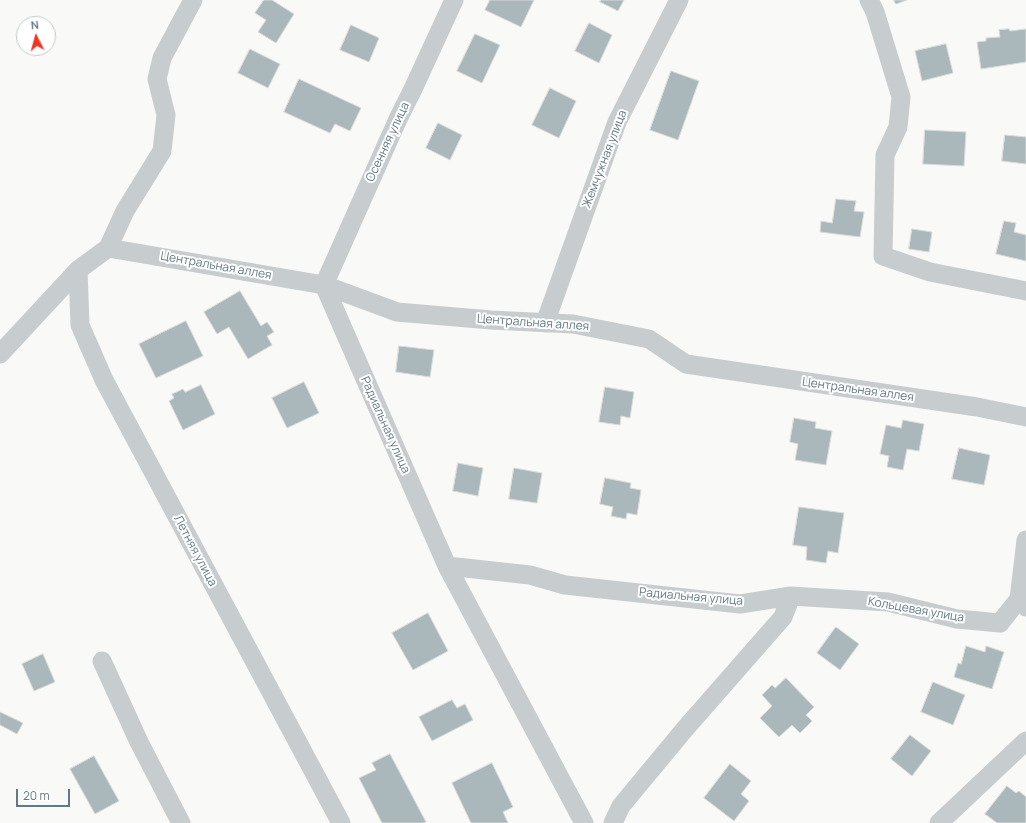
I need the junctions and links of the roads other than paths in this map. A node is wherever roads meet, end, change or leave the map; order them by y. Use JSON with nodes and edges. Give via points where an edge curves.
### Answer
{"nodes":[{"id":1,"x":193,"y":0,"type":"edge"},
{"id":2,"x":454,"y":0,"type":"edge"},
{"id":3,"x":678,"y":0,"type":"edge"},
{"id":4,"x":869,"y":0,"type":"edge"},
{"id":5,"x":108,"y":248,"type":"junction"},
{"id":6,"x":78,"y":270,"type":"junction"},
{"id":7,"x":324,"y":285,"type":"junction"},
{"id":8,"x":1026,"y":291,"type":"edge"},
{"id":9,"x":544,"y":323,"type":"junction"},
{"id":10,"x":0,"y":354,"type":"edge"},
{"id":11,"x":1026,"y":417,"type":"edge"},
{"id":12,"x":1026,"y":540,"type":"edge"},
{"id":13,"x":447,"y":566,"type":"junction"},
{"id":14,"x":791,"y":596,"type":"junction"},
{"id":15,"x":1023,"y":603,"type":"edge"},
{"id":16,"x":102,"y":661,"type":"dead end"},
{"id":17,"x":1026,"y":742,"type":"edge"},
{"id":18,"x":181,"y":823,"type":"edge"},
{"id":19,"x":341,"y":823,"type":"edge"},
{"id":20,"x":584,"y":823,"type":"edge"},
{"id":21,"x":613,"y":823,"type":"edge"},
{"id":22,"x":939,"y":823,"type":"edge"}],
"edges":[{"from":1,"to":5,"type":"street","via":[[162,58],[157,79],[166,115],[162,151],[125,212]]},
{"from":2,"to":7,"type":"street","name":"Осенняя улица"},
{"from":3,"to":9,"type":"street","name":"Жемчужная улица","via":[[617,122]]},
{"from":4,"to":8,"type":"street","via":[[901,97],[898,128],[885,155],[883,256],[930,272]]},
{"from":5,"to":6,"type":"street"},
{"from":5,"to":7,"type":"street","name":"Центральная аллея"},
{"from":6,"to":10,"type":"street"},
{"from":6,"to":19,"type":"street","name":"Летняя улица","via":[[80,325],[104,380]]},
{"from":7,"to":9,"type":"street","name":"Центральная аллея","via":[[397,312]]},
{"from":7,"to":13,"type":"street","name":"Радиальная улица"},
{"from":9,"to":11,"type":"street","name":"Центральная аллея","via":[[573,324],[649,339],[686,364],[977,407]]},
{"from":12,"to":15,"type":"street"},
{"from":13,"to":14,"type":"street","name":"Радиальная улица","via":[[530,575],[565,584],[740,604]]},
{"from":13,"to":20,"type":"street","name":"Радиальная улица"},
{"from":14,"to":15,"type":"street","name":"Кольцевая улица","via":[[888,602],[957,619],[1000,622]]},
{"from":14,"to":21,"type":"street","via":[[783,617],[621,806]]},
{"from":16,"to":18,"type":"street","via":[[139,742]]},
{"from":17,"to":22,"type":"street"}]}
